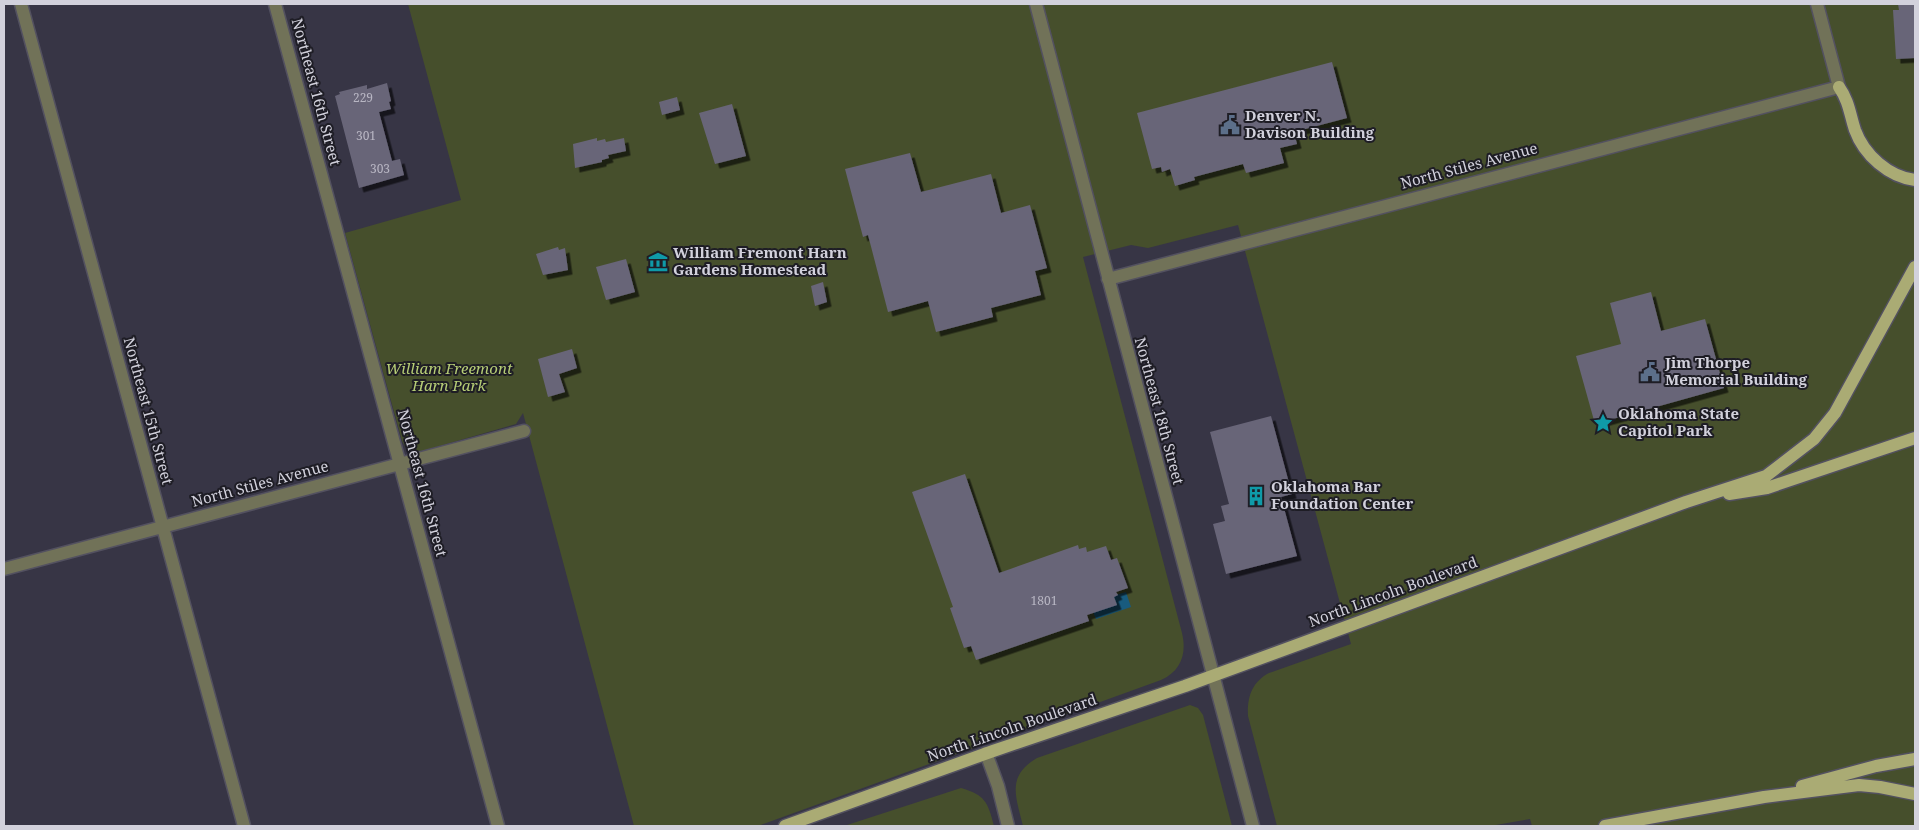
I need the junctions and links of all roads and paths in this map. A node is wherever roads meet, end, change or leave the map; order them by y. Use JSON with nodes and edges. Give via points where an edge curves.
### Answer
{"nodes":[{"id":1,"x":21,"y":4,"type":"edge"},
{"id":2,"x":275,"y":4,"type":"edge"},
{"id":3,"x":1036,"y":4,"type":"edge"},
{"id":4,"x":1816,"y":4,"type":"edge"},
{"id":5,"x":1839,"y":87,"type":"junction"},
{"id":6,"x":1915,"y":180,"type":"edge"},
{"id":7,"x":1915,"y":267,"type":"edge"},
{"id":8,"x":1108,"y":279,"type":"junction"},
{"id":9,"x":524,"y":431,"type":"dead end"},
{"id":10,"x":1915,"y":438,"type":"edge"},
{"id":11,"x":400,"y":464,"type":"junction"},
{"id":12,"x":1686,"y":502,"type":"junction"},
{"id":13,"x":162,"y":526,"type":"junction"},
{"id":14,"x":4,"y":569,"type":"edge"},
{"id":15,"x":1212,"y":676,"type":"junction"},
{"id":16,"x":986,"y":754,"type":"junction"},
{"id":17,"x":1915,"y":759,"type":"edge"},
{"id":18,"x":1915,"y":794,"type":"edge"},
{"id":19,"x":1764,"y":797,"type":"junction"},
{"id":20,"x":244,"y":826,"type":"edge"},
{"id":21,"x":498,"y":826,"type":"edge"},
{"id":22,"x":785,"y":826,"type":"edge"},
{"id":23,"x":1008,"y":826,"type":"edge"},
{"id":24,"x":1253,"y":826,"type":"edge"},
{"id":25,"x":1605,"y":826,"type":"edge"}],
"edges":[{"from":1,"to":13,"type":"street","name":"Northeast 15th Street"},
{"from":2,"to":11,"type":"street","name":"Northeast 16th Street"},
{"from":3,"to":8,"type":"street","name":"Northeast 18th Street"},
{"from":4,"to":5,"type":"street"},
{"from":5,"to":6,"type":"main road","via":[[1847,98],[1863,147],[1892,173]]},
{"from":5,"to":8,"type":"street","name":"North Stiles Avenue"},
{"from":7,"to":12,"type":"main road","name":"North Lincoln Boulevard","via":[[1834,413],[1814,439],[1766,476]]},
{"from":8,"to":15,"type":"street","name":"Northeast 18th Street"},
{"from":9,"to":11,"type":"street","name":"North Stiles Avenue"},
{"from":10,"to":12,"type":"main road","via":[[1767,488]]},
{"from":11,"to":13,"type":"street","name":"North Stiles Avenue"},
{"from":11,"to":21,"type":"street","name":"Northeast 16th Street"},
{"from":12,"to":15,"type":"main road","name":"North Lincoln Boulevard"},
{"from":13,"to":14,"type":"street","name":"North Stiles Avenue"},
{"from":13,"to":20,"type":"street","name":"Northeast 15th Street"},
{"from":15,"to":16,"type":"main road","name":"North Lincoln Boulevard"},
{"from":15,"to":24,"type":"street","name":"Northeast 18th Street"},
{"from":16,"to":22,"type":"main road","name":"North Lincoln Boulevard"},
{"from":16,"to":23,"type":"street"},
{"from":17,"to":19,"type":"main road","via":[[1876,766]]},
{"from":18,"to":19,"type":"main road","via":[[1859,786]]},
{"from":19,"to":25,"type":"main road"}]}
